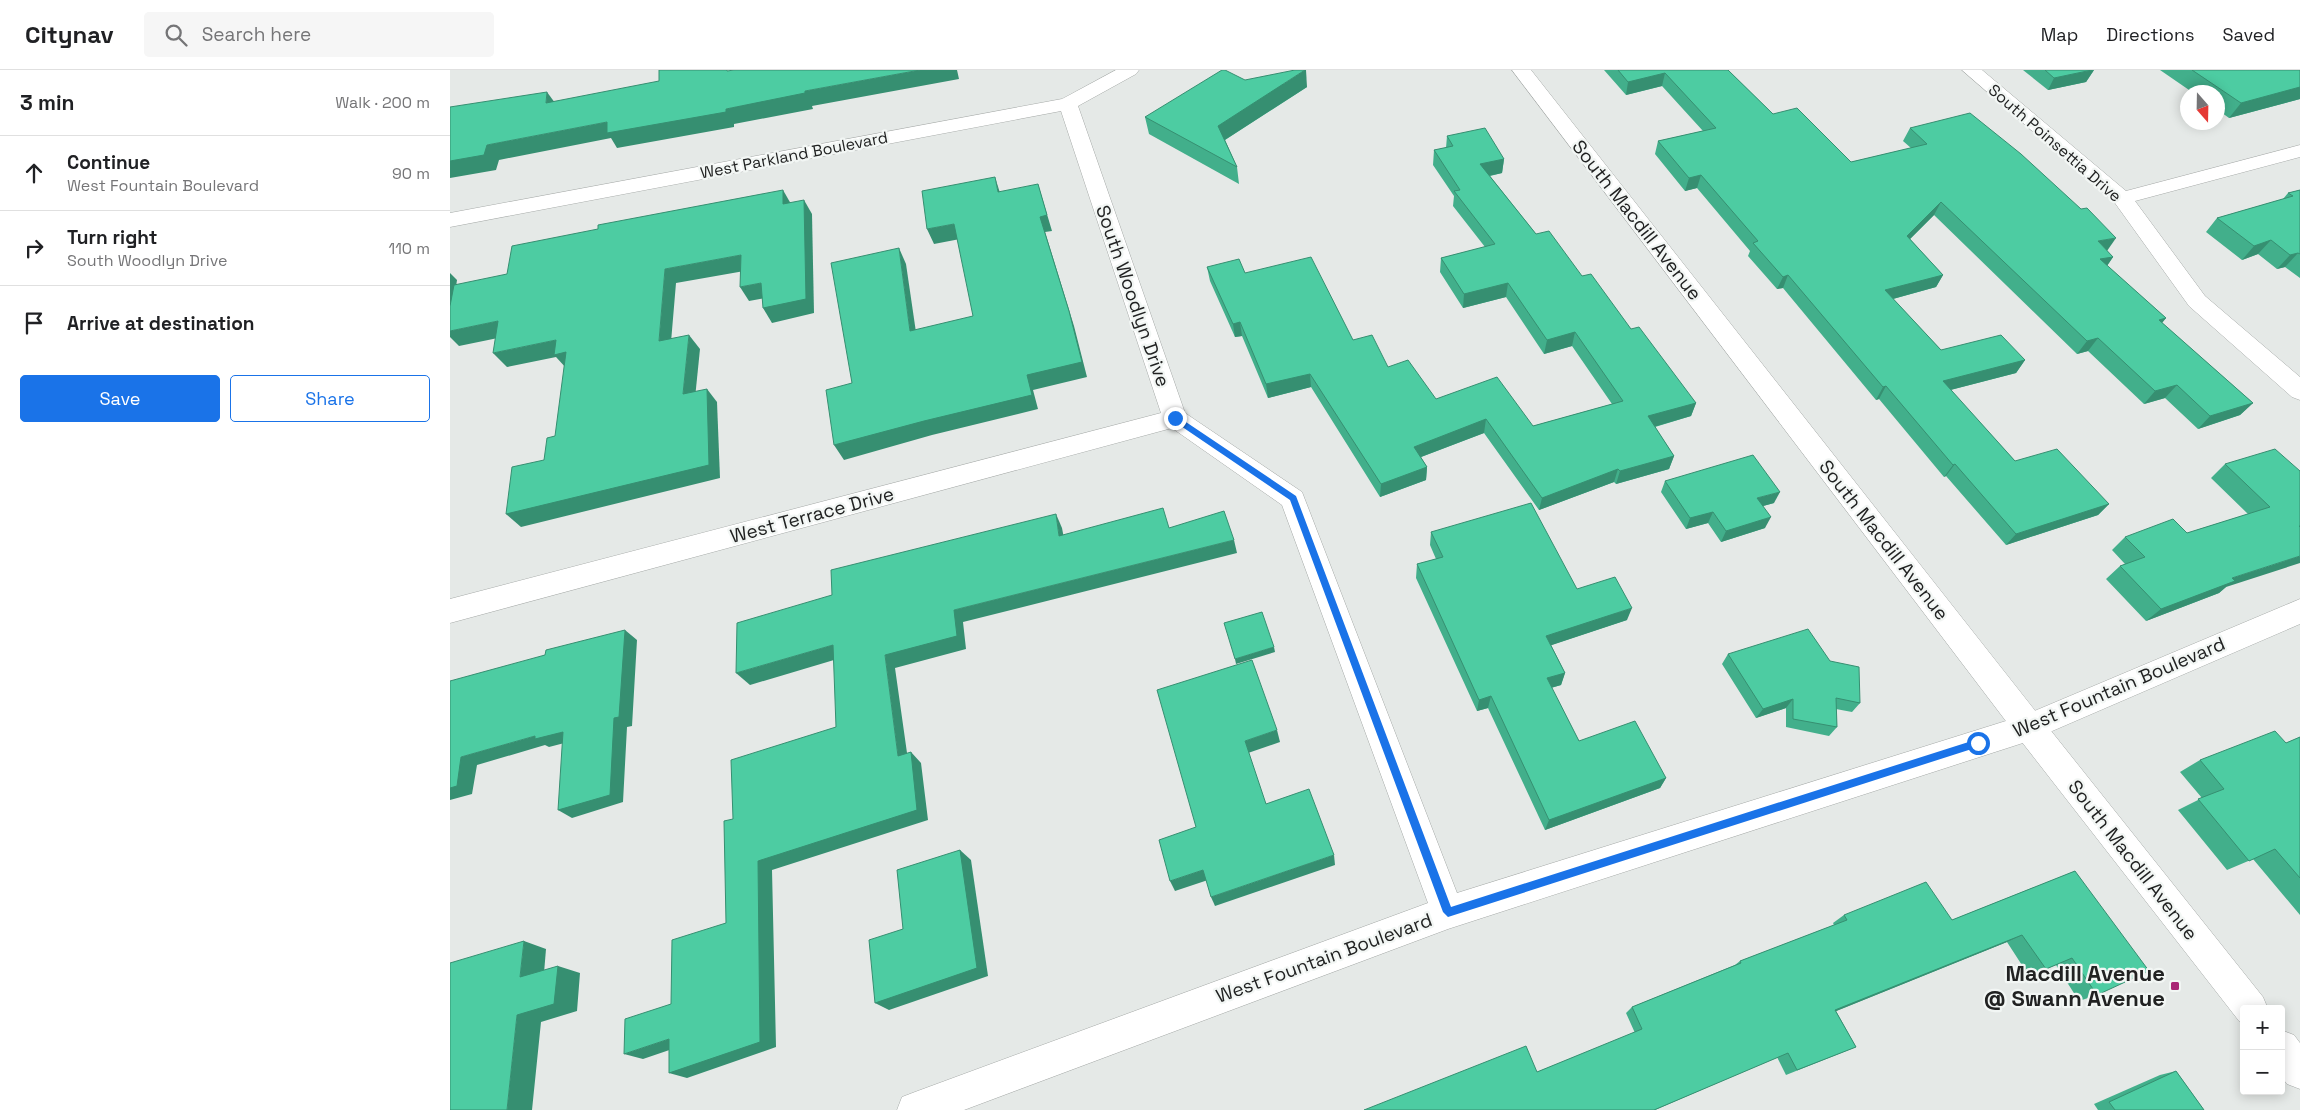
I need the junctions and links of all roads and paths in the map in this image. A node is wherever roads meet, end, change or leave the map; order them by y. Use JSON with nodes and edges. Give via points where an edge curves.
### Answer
{"nodes":[{"id":1,"x":1130,"y":70,"type":"edge"},
{"id":2,"x":1521,"y":70,"type":"edge"},
{"id":3,"x":1971,"y":70,"type":"edge"},
{"id":4,"x":1068,"y":104,"type":"junction"},
{"id":5,"x":2300,"y":151,"type":"edge"},
{"id":6,"x":2122,"y":198,"type":"junction"},
{"id":7,"x":450,"y":220,"type":"edge"},
{"id":8,"x":2300,"y":392,"type":"edge"},
{"id":9,"x":1175,"y":418,"type":"junction"},
{"id":10,"x":450,"y":611,"type":"edge"},
{"id":11,"x":2300,"y":612,"type":"edge"},
{"id":12,"x":2028,"y":727,"type":"junction"},
{"id":13,"x":1448,"y":912,"type":"junction"},
{"id":14,"x":2247,"y":1005,"type":"edge"},
{"id":15,"x":2283,"y":1050,"type":"edge"},
{"id":16,"x":2300,"y":1072,"type":"edge"},
{"id":17,"x":915,"y":1110,"type":"edge"}],
"edges":[{"from":1,"to":4,"type":"street","name":"West Parkland Boulevard"},
{"from":2,"to":12,"type":"street","name":"South Macdill Avenue"},
{"from":3,"to":6,"type":"street","name":"South Poinsettia Drive"},
{"from":4,"to":7,"type":"street","name":"West Parkland Boulevard"},
{"from":4,"to":9,"type":"street","name":"South Woodlyn Drive"},
{"from":5,"to":6,"type":"street"},
{"from":6,"to":8,"type":"street","name":"South Poinsettia Drive","via":[[2197,301]]},
{"from":9,"to":10,"type":"street","name":"West Terrace Drive"},
{"from":9,"to":13,"type":"street","via":[[1293,499]]},
{"from":11,"to":12,"type":"street","name":"West Fountain Boulevard"},
{"from":12,"to":13,"type":"street","name":"West Fountain Boulevard"},
{"from":12,"to":14,"type":"street","name":"South Macdill Avenue"},
{"from":13,"to":17,"type":"street","name":"West Fountain Boulevard"},
{"from":15,"to":16,"type":"street"}]}
